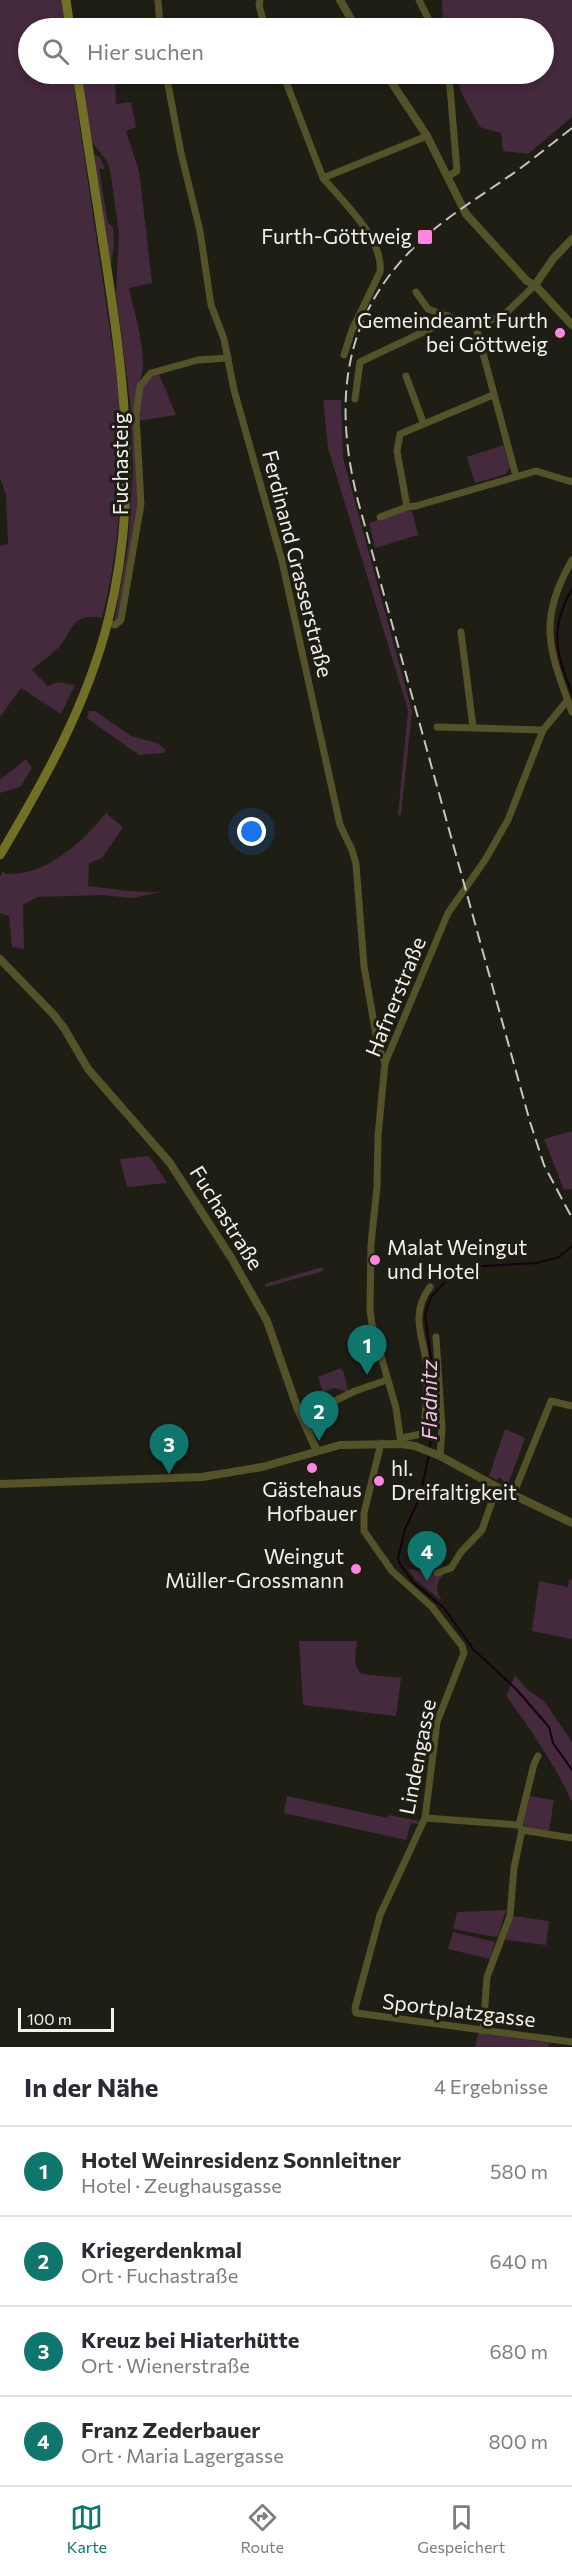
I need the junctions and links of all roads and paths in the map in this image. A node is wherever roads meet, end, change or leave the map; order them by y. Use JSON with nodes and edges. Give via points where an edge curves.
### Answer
{"nodes":[{"id":1,"x":66,"y":0,"type":"edge"},
{"id":2,"x":158,"y":0,"type":"edge"},
{"id":3,"x":260,"y":0,"type":"edge"},
{"id":4,"x":340,"y":0,"type":"edge"},
{"id":5,"x":419,"y":0,"type":"edge"},
{"id":6,"x":69,"y":18,"type":"edge"},
{"id":7,"x":159,"y":18,"type":"edge"},
{"id":8,"x":262,"y":18,"type":"edge"},
{"id":9,"x":350,"y":18,"type":"edge"},
{"id":10,"x":428,"y":18,"type":"edge"},
{"id":11,"x":79,"y":84,"type":"edge"},
{"id":12,"x":168,"y":84,"type":"edge"},
{"id":13,"x":287,"y":84,"type":"edge"},
{"id":14,"x":393,"y":84,"type":"edge"},
{"id":15,"x":449,"y":84,"type":"edge"},
{"id":16,"x":427,"y":136,"type":"junction"},
{"id":17,"x":447,"y":177,"type":"junction"},
{"id":18,"x":323,"y":178,"type":"junction"},
{"id":19,"x":572,"y":239,"type":"edge"},
{"id":20,"x":535,"y":285,"type":"junction"},
{"id":21,"x":416,"y":292,"type":"dead end"},
{"id":22,"x":448,"y":316,"type":"junction"},
{"id":23,"x":572,"y":325,"type":"edge"},
{"id":24,"x":476,"y":327,"type":"junction"},
{"id":25,"x":344,"y":355,"type":"dead end"},
{"id":26,"x":228,"y":358,"type":"junction"},
{"id":27,"x":406,"y":376,"type":"dead end"},
{"id":28,"x":493,"y":395,"type":"junction"},
{"id":29,"x":355,"y":399,"type":"dead end"},
{"id":30,"x":423,"y":422,"type":"junction"},
{"id":31,"x":516,"y":476,"type":"junction"},
{"id":32,"x":572,"y":482,"type":"edge"},
{"id":33,"x":407,"y":507,"type":"junction"},
{"id":34,"x":380,"y":517,"type":"dead end"},
{"id":35,"x":572,"y":560,"type":"edge"},
{"id":36,"x":108,"y":622,"type":"junction"},
{"id":37,"x":461,"y":632,"type":"dead end"},
{"id":38,"x":567,"y":701,"type":"junction"},
{"id":39,"x":572,"y":712,"type":"edge"},
{"id":40,"x":437,"y":727,"type":"dead end"},
{"id":41,"x":473,"y":727,"type":"junction"},
{"id":42,"x":543,"y":730,"type":"junction"},
{"id":43,"x":0,"y":855,"type":"edge"},
{"id":44,"x":0,"y":959,"type":"edge"},
{"id":45,"x":385,"y":1063,"type":"junction"},
{"id":46,"x":430,"y":1287,"type":"dead end"},
{"id":47,"x":435,"y":1337,"type":"dead end"},
{"id":48,"x":387,"y":1380,"type":"junction"},
{"id":49,"x":572,"y":1406,"type":"edge"},
{"id":50,"x":302,"y":1417,"type":"junction"},
{"id":51,"x":401,"y":1441,"type":"junction"},
{"id":52,"x":370,"y":1443,"type":"junction"},
{"id":53,"x":381,"y":1443,"type":"junction"},
{"id":54,"x":317,"y":1451,"type":"junction"},
{"id":55,"x":440,"y":1456,"type":"junction"},
{"id":56,"x":375,"y":1465,"type":"junction"},
{"id":57,"x":0,"y":1484,"type":"edge"},
{"id":58,"x":497,"y":1487,"type":"junction"},
{"id":59,"x":513,"y":1495,"type":"junction"},
{"id":60,"x":572,"y":1523,"type":"edge"},
{"id":61,"x":437,"y":1573,"type":"dead end"},
{"id":62,"x":538,"y":1756,"type":"dead end"},
{"id":63,"x":425,"y":1818,"type":"junction"},
{"id":64,"x":520,"y":1828,"type":"junction"},
{"id":65,"x":572,"y":1838,"type":"edge"},
{"id":66,"x":356,"y":2013,"type":"joint"},
{"id":67,"x":483,"y":2031,"type":"junction"},
{"id":68,"x":557,"y":2040,"type":"junction"},
{"id":69,"x":572,"y":2042,"type":"edge"},
{"id":70,"x":567,"y":2047,"type":"edge"}],
"edges":[{"from":1,"to":6,"type":"main road"},
{"from":2,"to":7,"type":"street"},
{"from":3,"to":8,"type":"street"},
{"from":4,"to":9,"type":"street"},
{"from":5,"to":10,"type":"street"},
{"from":11,"to":36,"type":"main road","via":[[121,363],[127,440],[125,519]]},
{"from":12,"to":26,"type":"street","name":"Ferdinand Grasserstraße","via":[[200,231],[211,305]]},
{"from":13,"to":18,"type":"street"},
{"from":14,"to":16,"type":"street"},
{"from":15,"to":17,"type":"street","via":[[457,171]]},
{"from":16,"to":17,"type":"street"},
{"from":16,"to":18,"type":"street"},
{"from":17,"to":20,"type":"street","via":[[466,214],[483,235]]},
{"from":18,"to":25,"type":"street","via":[[375,243],[381,265]]},
{"from":19,"to":20,"type":"street"},
{"from":20,"to":23,"type":"street"},
{"from":20,"to":24,"type":"street","via":[[506,313]]},
{"from":21,"to":22,"type":"street","via":[[428,309]]},
{"from":22,"to":24,"type":"street"},
{"from":22,"to":29,"type":"street","via":[[438,325],[360,362]]},
{"from":24,"to":28,"type":"street"},
{"from":26,"to":36,"type":"street","name":"Fuchasteig","via":[[198,360],[151,373],[140,386],[136,415],[140,510],[121,620],[115,625]]},
{"from":26,"to":45,"type":"street","name":"Ferdinand Grasserstraße","via":[[282,561],[340,825],[356,864],[364,966],[378,1046]]},
{"from":27,"to":30,"type":"street"},
{"from":28,"to":30,"type":"street"},
{"from":28,"to":31,"type":"street"},
{"from":30,"to":33,"type":"street","via":[[405,430],[397,441]]},
{"from":31,"to":32,"type":"street","via":[[540,471]]},
{"from":31,"to":33,"type":"street"},
{"from":33,"to":34,"type":"street"},
{"from":35,"to":38,"type":"street","via":[[555,595],[549,628],[552,656]]},
{"from":36,"to":43,"type":"main road","via":[[66,735]]},
{"from":37,"to":41,"type":"street"},
{"from":38,"to":39,"type":"street"},
{"from":38,"to":42,"type":"street","name":"Hafnerstraße"},
{"from":40,"to":41,"type":"street"},
{"from":41,"to":42,"type":"street"},
{"from":42,"to":45,"type":"street","name":"Hafnerstraße","via":[[508,820],[448,912]]},
{"from":44,"to":50,"type":"street","name":"Fuchastraße","via":[[64,1028],[88,1069],[170,1163],[267,1321]]},
{"from":45,"to":48,"type":"street","name":"Hafnerstraße","via":[[370,1244],[370,1309]]},
{"from":46,"to":51,"type":"street","via":[[424,1294],[419,1318],[428,1373],[424,1430]]},
{"from":47,"to":55,"type":"street","via":[[442,1429]]},
{"from":48,"to":50,"type":"street"},
{"from":48,"to":51,"type":"street","name":"Hafnerstraße"},
{"from":49,"to":59,"type":"street","via":[[551,1401]]},
{"from":50,"to":54,"type":"street","name":"Fuchastraße"},
{"from":51,"to":53,"type":"street"},
{"from":51,"to":55,"type":"street"},
{"from":52,"to":53,"type":"street"},
{"from":52,"to":54,"type":"street"},
{"from":52,"to":56,"type":"street","name":"Lindengasse"},
{"from":53,"to":56,"type":"street","name":"Lindengasse"},
{"from":54,"to":57,"type":"street","via":[[262,1467],[202,1477]]},
{"from":55,"to":58,"type":"street"},
{"from":56,"to":63,"type":"street","name":"Lindengasse","via":[[364,1514],[367,1538],[392,1570],[432,1606],[464,1653],[437,1722]]},
{"from":58,"to":59,"type":"street"},
{"from":58,"to":61,"type":"street","via":[[482,1530],[451,1568]]},
{"from":59,"to":60,"type":"street"},
{"from":62,"to":64,"type":"street"},
{"from":63,"to":64,"type":"street"},
{"from":63,"to":66,"type":"street","name":"Lindengasse","via":[[380,1915]]},
{"from":64,"to":65,"type":"street"},
{"from":64,"to":67,"type":"street","via":[[510,1916],[488,1977]]},
{"from":66,"to":67,"type":"street","name":"Sportplatzgasse"},
{"from":67,"to":68,"type":"street","name":"Sportplatzgasse"},
{"from":68,"to":69,"type":"street","name":"Sportplatzgasse"},
{"from":68,"to":70,"type":"street","name":"Sportplatzgasse"}]}
